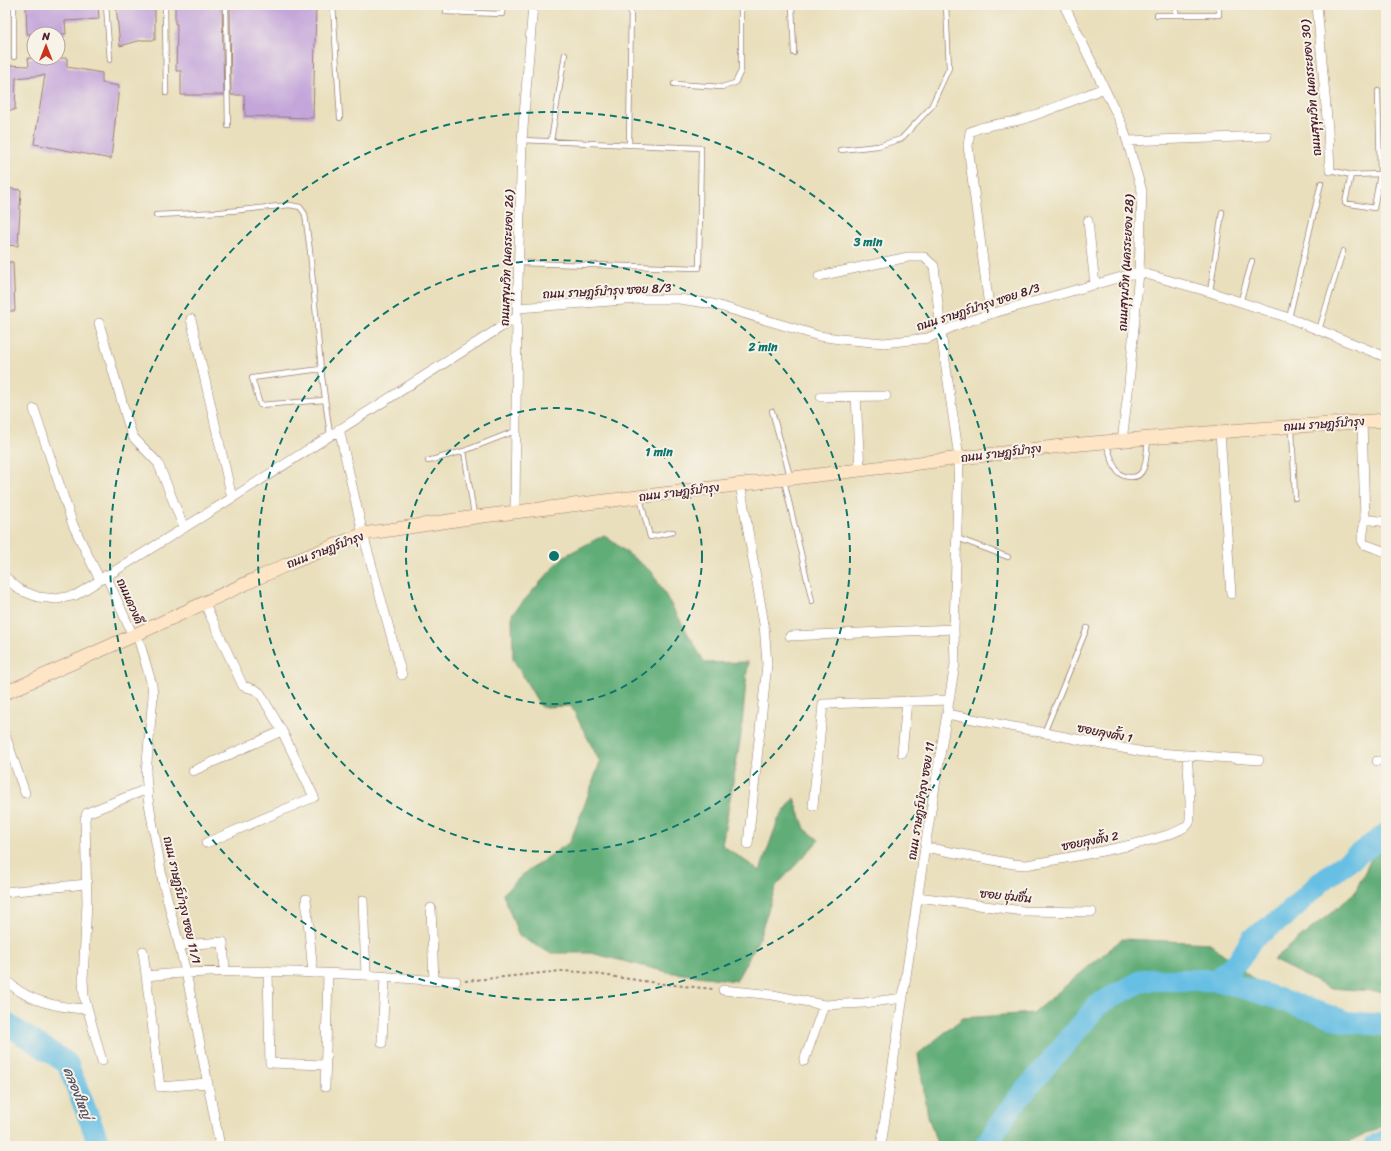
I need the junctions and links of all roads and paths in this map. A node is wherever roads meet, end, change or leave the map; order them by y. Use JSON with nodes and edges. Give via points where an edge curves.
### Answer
{"nodes":[{"id":1,"x":14,"y":5,"type":"edge"},
{"id":2,"x":106,"y":5,"type":"edge"},
{"id":3,"x":165,"y":5,"type":"edge"},
{"id":4,"x":226,"y":5,"type":"edge"},
{"id":5,"x":333,"y":5,"type":"edge"},
{"id":6,"x":446,"y":5,"type":"edge"},
{"id":7,"x":503,"y":5,"type":"edge"},
{"id":8,"x":534,"y":5,"type":"edge"},
{"id":9,"x":631,"y":5,"type":"edge"},
{"id":10,"x":741,"y":5,"type":"edge"},
{"id":11,"x":792,"y":5,"type":"edge"},
{"id":12,"x":946,"y":5,"type":"edge"},
{"id":13,"x":1064,"y":5,"type":"edge"},
{"id":14,"x":1176,"y":5,"type":"edge"},
{"id":15,"x":1219,"y":5,"type":"edge"},
{"id":16,"x":1317,"y":5,"type":"edge"},
{"id":17,"x":1157,"y":15,"type":"dead end"},
{"id":18,"x":1176,"y":15,"type":"junction"},
{"id":19,"x":564,"y":54,"type":"dead end"},
{"id":20,"x":794,"y":54,"type":"dead end"},
{"id":21,"x":14,"y":56,"type":"dead end"},
{"id":22,"x":110,"y":60,"type":"dead end"},
{"id":23,"x":674,"y":84,"type":"dead end"},
{"id":24,"x":1104,"y":88,"type":"junction"},
{"id":25,"x":1378,"y":91,"type":"dead end"},
{"id":26,"x":166,"y":93,"type":"dead end"},
{"id":27,"x":340,"y":118,"type":"dead end"},
{"id":28,"x":228,"y":126,"type":"dead end"},
{"id":29,"x":1267,"y":136,"type":"dead end"},
{"id":30,"x":522,"y":140,"type":"junction"},
{"id":31,"x":551,"y":141,"type":"junction"},
{"id":32,"x":1127,"y":141,"type":"junction"},
{"id":33,"x":629,"y":145,"type":"junction"},
{"id":34,"x":840,"y":150,"type":"dead end"},
{"id":35,"x":1330,"y":170,"type":"joint"},
{"id":36,"x":1380,"y":174,"type":"junction"},
{"id":37,"x":1351,"y":175,"type":"junction"},
{"id":38,"x":1321,"y":182,"type":"dead end"},
{"id":39,"x":1222,"y":212,"type":"dead end"},
{"id":40,"x":156,"y":215,"type":"dead end"},
{"id":41,"x":1088,"y":221,"type":"dead end"},
{"id":42,"x":1342,"y":252,"type":"dead end"},
{"id":43,"x":1252,"y":261,"type":"dead end"},
{"id":44,"x":519,"y":263,"type":"junction"},
{"id":45,"x":1139,"y":272,"type":"junction"},
{"id":46,"x":819,"y":276,"type":"dead end"},
{"id":47,"x":1095,"y":285,"type":"junction"},
{"id":48,"x":1210,"y":292,"type":"junction"},
{"id":49,"x":1240,"y":303,"type":"junction"},
{"id":50,"x":517,"y":313,"type":"junction"},
{"id":51,"x":990,"y":314,"type":"junction"},
{"id":52,"x":1290,"y":318,"type":"junction"},
{"id":53,"x":190,"y":319,"type":"dead end"},
{"id":54,"x":99,"y":323,"type":"dead end"},
{"id":55,"x":1319,"y":330,"type":"junction"},
{"id":56,"x":941,"y":332,"type":"junction"},
{"id":57,"x":1386,"y":357,"type":"edge"},
{"id":58,"x":321,"y":369,"type":"junction"},
{"id":59,"x":856,"y":396,"type":"junction"},
{"id":60,"x":886,"y":396,"type":"dead end"},
{"id":61,"x":821,"y":397,"type":"dead end"},
{"id":62,"x":325,"y":400,"type":"junction"},
{"id":63,"x":34,"y":409,"type":"dead end"},
{"id":64,"x":772,"y":411,"type":"dead end"},
{"id":65,"x":1386,"y":420,"type":"edge"},
{"id":66,"x":1362,"y":421,"type":"junction"},
{"id":67,"x":1292,"y":426,"type":"junction"},
{"id":68,"x":339,"y":429,"type":"junction"},
{"id":69,"x":515,"y":431,"type":"junction"},
{"id":70,"x":1220,"y":432,"type":"junction"},
{"id":71,"x":330,"y":435,"type":"junction"},
{"id":72,"x":1148,"y":439,"type":"junction"},
{"id":73,"x":1122,"y":441,"type":"junction"},
{"id":74,"x":1105,"y":443,"type":"junction"},
{"id":75,"x":464,"y":451,"type":"junction"},
{"id":76,"x":959,"y":458,"type":"junction"},
{"id":77,"x":428,"y":461,"type":"dead end"},
{"id":78,"x":860,"y":470,"type":"junction"},
{"id":79,"x":787,"y":478,"type":"junction"},
{"id":80,"x":740,"y":484,"type":"junction"},
{"id":81,"x":640,"y":497,"type":"junction"},
{"id":82,"x":232,"y":498,"type":"junction"},
{"id":83,"x":1295,"y":498,"type":"dead end"},
{"id":84,"x":515,"y":512,"type":"junction"},
{"id":85,"x":475,"y":517,"type":"junction"},
{"id":86,"x":1365,"y":519,"type":"junction"},
{"id":87,"x":1386,"y":522,"type":"edge"},
{"id":88,"x":184,"y":528,"type":"junction"},
{"id":89,"x":673,"y":532,"type":"dead end"},
{"id":90,"x":363,"y":534,"type":"junction"},
{"id":91,"x":957,"y":538,"type":"junction"},
{"id":92,"x":1386,"y":552,"type":"edge"},
{"id":93,"x":1008,"y":557,"type":"dead end"},
{"id":94,"x":5,"y":577,"type":"edge"},
{"id":95,"x":103,"y":578,"type":"junction"},
{"id":96,"x":1231,"y":594,"type":"dead end"},
{"id":97,"x":812,"y":601,"type":"dead end"},
{"id":98,"x":204,"y":602,"type":"junction"},
{"id":99,"x":954,"y":628,"type":"junction"},
{"id":100,"x":1087,"y":628,"type":"dead end"},
{"id":101,"x":135,"y":635,"type":"junction"},
{"id":102,"x":790,"y":636,"type":"dead end"},
{"id":103,"x":402,"y":675,"type":"dead end"},
{"id":104,"x":5,"y":693,"type":"edge"},
{"id":105,"x":949,"y":700,"type":"junction"},
{"id":106,"x":907,"y":701,"type":"junction"},
{"id":107,"x":947,"y":714,"type":"junction"},
{"id":108,"x":282,"y":731,"type":"junction"},
{"id":109,"x":1044,"y":733,"type":"junction"},
{"id":110,"x":5,"y":735,"type":"edge"},
{"id":111,"x":902,"y":753,"type":"dead end"},
{"id":112,"x":1187,"y":756,"type":"junction"},
{"id":113,"x":1259,"y":760,"type":"dead end"},
{"id":114,"x":192,"y":771,"type":"dead end"},
{"id":115,"x":147,"y":789,"type":"junction"},
{"id":116,"x":25,"y":793,"type":"dead end"},
{"id":117,"x":813,"y":806,"type":"dead end"},
{"id":118,"x":206,"y":843,"type":"dead end"},
{"id":119,"x":748,"y":844,"type":"dead end"},
{"id":120,"x":925,"y":847,"type":"junction"},
{"id":121,"x":87,"y":884,"type":"junction"},
{"id":122,"x":5,"y":892,"type":"edge"},
{"id":123,"x":918,"y":896,"type":"junction"},
{"id":124,"x":306,"y":899,"type":"dead end"},
{"id":125,"x":363,"y":900,"type":"dead end"},
{"id":126,"x":431,"y":908,"type":"dead end"},
{"id":127,"x":1092,"y":912,"type":"dead end"},
{"id":128,"x":180,"y":945,"type":"junction"},
{"id":129,"x":143,"y":951,"type":"dead end"},
{"id":130,"x":225,"y":971,"type":"junction"},
{"id":131,"x":268,"y":971,"type":"junction"},
{"id":132,"x":186,"y":972,"type":"junction"},
{"id":133,"x":314,"y":973,"type":"junction"},
{"id":134,"x":328,"y":974,"type":"junction"},
{"id":135,"x":366,"y":975,"type":"junction"},
{"id":136,"x":146,"y":976,"type":"junction"},
{"id":137,"x":385,"y":977,"type":"junction"},
{"id":138,"x":5,"y":978,"type":"edge"},
{"id":139,"x":434,"y":981,"type":"junction"},
{"id":140,"x":456,"y":981,"type":"joint"},
{"id":141,"x":723,"y":990,"type":"joint"},
{"id":142,"x":903,"y":998,"type":"junction"},
{"id":143,"x":824,"y":1005,"type":"junction"},
{"id":144,"x":88,"y":1009,"type":"junction"},
{"id":145,"x":382,"y":1043,"type":"dead end"},
{"id":146,"x":102,"y":1061,"type":"dead end"},
{"id":147,"x":804,"y":1061,"type":"dead end"},
{"id":148,"x":325,"y":1065,"type":"junction"},
{"id":149,"x":207,"y":1083,"type":"junction"},
{"id":150,"x":325,"y":1087,"type":"dead end"},
{"id":151,"x":220,"y":1146,"type":"edge"},
{"id":152,"x":881,"y":1146,"type":"edge"}],
"edges":[{"from":1,"to":21,"type":"lane"},
{"from":2,"to":22,"type":"lane"},
{"from":3,"to":26,"type":"lane"},
{"from":4,"to":28,"type":"lane"},
{"from":5,"to":27,"type":"lane"},
{"from":6,"to":7,"type":"lane","via":[[446,12],[502,14]]},
{"from":8,"to":30,"type":"street","name":"ถนนสุขุมวิท (นครระยอง 26)"},
{"from":9,"to":33,"type":"lane"},
{"from":10,"to":23,"type":"lane","via":[[741,71],[735,83],[722,87]]},
{"from":11,"to":20,"type":"lane"},
{"from":12,"to":34,"type":"lane","via":[[949,68],[931,108],[901,139],[878,146]]},
{"from":13,"to":24,"type":"street","name":"ถนนสุขุมวิท (นครระยอง 28)"},
{"from":14,"to":18,"type":"lane"},
{"from":15,"to":18,"type":"lane","via":[[1219,15]]},
{"from":16,"to":35,"type":"street","name":"ถนนสุขุมวิท (นครระยอง 30)"},
{"from":17,"to":18,"type":"lane"},
{"from":19,"to":31,"type":"lane"},
{"from":24,"to":32,"type":"street","name":"ถนนสุขุมวิท (นครระยอง 28)"},
{"from":24,"to":51,"type":"street","via":[[1038,114],[980,127],[970,132],[968,146]]},
{"from":25,"to":36,"type":"lane"},
{"from":29,"to":32,"type":"street"},
{"from":30,"to":31,"type":"lane"},
{"from":30,"to":44,"type":"street","name":"ถนนสุขุมวิท (นครระยอง 26)"},
{"from":31,"to":33,"type":"lane"},
{"from":32,"to":45,"type":"street","name":"ถนนสุขุมวิท (นครระยอง 28)","via":[[1142,191]]},
{"from":33,"to":44,"type":"lane","via":[[701,148],[699,268]]},
{"from":35,"to":37,"type":"lane"},
{"from":36,"to":37,"type":"lane"},
{"from":36,"to":37,"type":"lane","via":[[1374,208],[1345,203]]},
{"from":38,"to":52,"type":"lane"},
{"from":39,"to":48,"type":"lane"},
{"from":40,"to":58,"type":"lane","via":[[300,207],[305,214],[310,251]]},
{"from":41,"to":47,"type":"street"},
{"from":42,"to":55,"type":"lane"},
{"from":43,"to":49,"type":"lane"},
{"from":44,"to":50,"type":"street","name":"ถนนสุขุมวิท (นครระยอง 26)"},
{"from":45,"to":47,"type":"street","name":"ถนน ราษฎร์บำรุง ซอย 8/3"},
{"from":45,"to":48,"type":"street"},
{"from":45,"to":73,"type":"street","name":"ถนนสุขุมวิท (นครระยอง 28)"},
{"from":46,"to":56,"type":"street","name":"ถนน ราษฎร์บำรุง ซอย 11","via":[[908,257],[924,257],[934,266]]},
{"from":47,"to":51,"type":"street","name":"ถนน ราษฎร์บำรุง ซอย 8/3"},
{"from":48,"to":49,"type":"street"},
{"from":49,"to":52,"type":"street"},
{"from":50,"to":56,"type":"street","name":"ถนน ราษฎร์บำรุง ซอย 8/3","via":[[638,299],[679,299],[713,304],[840,340],[891,342],[928,338]]},
{"from":50,"to":68,"type":"street"},
{"from":50,"to":69,"type":"street","name":"ถนนสุขุมวิท (นครระยอง 26)"},
{"from":51,"to":56,"type":"street","name":"ถนน ราษฎร์บำรุง ซอย 8/3"},
{"from":52,"to":55,"type":"street"},
{"from":53,"to":82,"type":"street"},
{"from":54,"to":88,"type":"street","via":[[133,437],[158,463]]},
{"from":55,"to":57,"type":"street"},
{"from":56,"to":76,"type":"street","name":"ถนน ราษฎร์บำรุง ซอย 11"},
{"from":58,"to":62,"type":"lane"},
{"from":58,"to":62,"type":"lane","via":[[252,378],[260,405]]},
{"from":59,"to":60,"type":"street"},
{"from":59,"to":61,"type":"street"},
{"from":59,"to":78,"type":"street"},
{"from":62,"to":71,"type":"lane"},
{"from":63,"to":95,"type":"street","name":"ถนนดวงดี","via":[[73,525]]},
{"from":64,"to":79,"type":"lane"},
{"from":65,"to":66,"type":"street","name":"ถนน ราษฎร์บำรุง"},
{"from":66,"to":67,"type":"street","name":"ถนน ราษฎร์บำรุง"},
{"from":66,"to":86,"type":"street"},
{"from":67,"to":70,"type":"street","name":"ถนน ราษฎร์บำรุง"},
{"from":67,"to":83,"type":"lane"},
{"from":68,"to":71,"type":"street"},
{"from":68,"to":90,"type":"street"},
{"from":69,"to":75,"type":"lane"},
{"from":69,"to":84,"type":"street","name":"ถนนสุขุมวิท (นครระยอง 26)"},
{"from":70,"to":72,"type":"street","name":"ถนน ราษฎร์บำรุง"},
{"from":70,"to":96,"type":"street"},
{"from":71,"to":82,"type":"street"},
{"from":72,"to":73,"type":"street","name":"ถนน ราษฎร์บำรุง"},
{"from":72,"to":74,"type":"lane","via":[[1144,468],[1136,477],[1124,476],[1118,472]]},
{"from":73,"to":74,"type":"street","name":"ถนน ราษฎร์บำรุง"},
{"from":74,"to":76,"type":"street","name":"ถนน ราษฎร์บำรุง"},
{"from":75,"to":77,"type":"lane"},
{"from":75,"to":85,"type":"lane"},
{"from":76,"to":78,"type":"street","name":"ถนน ราษฎร์บำรุง"},
{"from":76,"to":91,"type":"street","name":"ถนน ราษฎร์บำรุง ซอย 11"},
{"from":78,"to":79,"type":"street","name":"ถนน ราษฎร์บำรุง"},
{"from":79,"to":80,"type":"street","name":"ถนน ราษฎร์บำรุง"},
{"from":79,"to":97,"type":"lane"},
{"from":80,"to":81,"type":"street","name":"ถนน ราษฎร์บำรุง"},
{"from":80,"to":119,"type":"street","via":[[764,624],[767,664]]},
{"from":81,"to":84,"type":"street","name":"ถนน ราษฎร์บำรุง"},
{"from":81,"to":89,"type":"lane","via":[[650,537]]},
{"from":82,"to":88,"type":"street"},
{"from":84,"to":85,"type":"street","name":"ถนน ราษฎร์บำรุง"},
{"from":85,"to":90,"type":"street","name":"ถนน ราษฎร์บำรุง"},
{"from":86,"to":87,"type":"street"},
{"from":86,"to":92,"type":"street","via":[[1362,540],[1364,544]]},
{"from":88,"to":95,"type":"street"},
{"from":90,"to":98,"type":"street","name":"ถนน ราษฎร์บำรุง"},
{"from":90,"to":103,"type":"street"},
{"from":91,"to":93,"type":"lane"},
{"from":91,"to":99,"type":"street","name":"ถนน ราษฎร์บำรุง ซอย 11"},
{"from":94,"to":95,"type":"street","via":[[20,590],[38,597],[57,599],[76,595]]},
{"from":95,"to":101,"type":"street","name":"ถนนดวงดี"},
{"from":98,"to":101,"type":"street","name":"ถนน ราษฎร์บำรุง"},
{"from":98,"to":108,"type":"street","via":[[243,686],[260,693]]},
{"from":99,"to":102,"type":"street"},
{"from":99,"to":105,"type":"street","name":"ถนน ราษฎร์บำรุง ซอย 11","via":[[955,664]]},
{"from":100,"to":109,"type":"lane"},
{"from":101,"to":104,"type":"street","name":"ถนน ราษฎร์บำรุง"},
{"from":101,"to":115,"type":"street","name":"ถนน ราษฎร์บำรุง ซอย 11/1","via":[[152,685],[153,696],[146,773]]},
{"from":105,"to":106,"type":"street"},
{"from":105,"to":107,"type":"street","name":"ถนน ราษฎร์บำรุง ซอย 11"},
{"from":106,"to":111,"type":"street"},
{"from":106,"to":117,"type":"street","via":[[824,704]]},
{"from":107,"to":109,"type":"street","name":"ซอยลุงตั้ง 1"},
{"from":107,"to":120,"type":"street","name":"ถนน ราษฎร์บำรุง ซอย 11"},
{"from":108,"to":114,"type":"street"},
{"from":108,"to":118,"type":"street","via":[[314,797]]},
{"from":109,"to":112,"type":"street","name":"ซอยลุงตั้ง 1","via":[[1143,752]]},
{"from":110,"to":116,"type":"street"},
{"from":112,"to":113,"type":"street","name":"ซอยลุงตั้ง 1"},
{"from":112,"to":120,"type":"street","name":"ซอยลุงตั้ง 2","via":[[1190,820],[1184,828],[1167,836],[1026,865]]},
{"from":115,"to":121,"type":"street","via":[[86,814]]},
{"from":115,"to":128,"type":"street","name":"ถนน ราษฎร์บำรุง ซอย 11/1","via":[[163,882]]},
{"from":120,"to":123,"type":"street","name":"ถนน ราษฎร์บำรุง ซอย 11"},
{"from":121,"to":122,"type":"street"},
{"from":121,"to":144,"type":"street","via":[[83,980]]},
{"from":123,"to":127,"type":"street","name":"ซอย ชุ่มชื่น","via":[[1023,911]]},
{"from":123,"to":142,"type":"street","name":"ถนน ราษฎร์บำรุง ซอย 11"},
{"from":124,"to":133,"type":"street"},
{"from":125,"to":135,"type":"street"},
{"from":126,"to":139,"type":"street"},
{"from":128,"to":130,"type":"street","via":[[223,942]]},
{"from":128,"to":132,"type":"street","name":"ถนน ราษฎร์บำรุง ซอย 11/1"},
{"from":129,"to":136,"type":"street"},
{"from":130,"to":131,"type":"street"},
{"from":130,"to":132,"type":"street"},
{"from":131,"to":133,"type":"street"},
{"from":131,"to":148,"type":"street","via":[[270,1063]]},
{"from":132,"to":136,"type":"street"},
{"from":132,"to":149,"type":"street","name":"ถนน ราษฎร์บำรุง ซอย 11/1"},
{"from":133,"to":134,"type":"street"},
{"from":134,"to":135,"type":"street"},
{"from":134,"to":148,"type":"street"},
{"from":135,"to":137,"type":"street"},
{"from":136,"to":149,"type":"street","via":[[160,1087]]},
{"from":137,"to":139,"type":"street"},
{"from":137,"to":145,"type":"street"},
{"from":138,"to":144,"type":"street","via":[[11,986],[33,998],[70,1008]]},
{"from":139,"to":140,"type":"street"},
{"from":140,"to":141,"type":"path","via":[[561,971]]},
{"from":141,"to":143,"type":"street","via":[[773,995]]},
{"from":142,"to":143,"type":"street"},
{"from":142,"to":152,"type":"street","name":"ถนน ราษฎร์บำรุง ซอย 11"},
{"from":143,"to":147,"type":"street"},
{"from":144,"to":146,"type":"street"},
{"from":148,"to":150,"type":"street"},
{"from":149,"to":151,"type":"street","name":"ถนน ราษฎร์บำรุง ซอย 11/1"}]}
